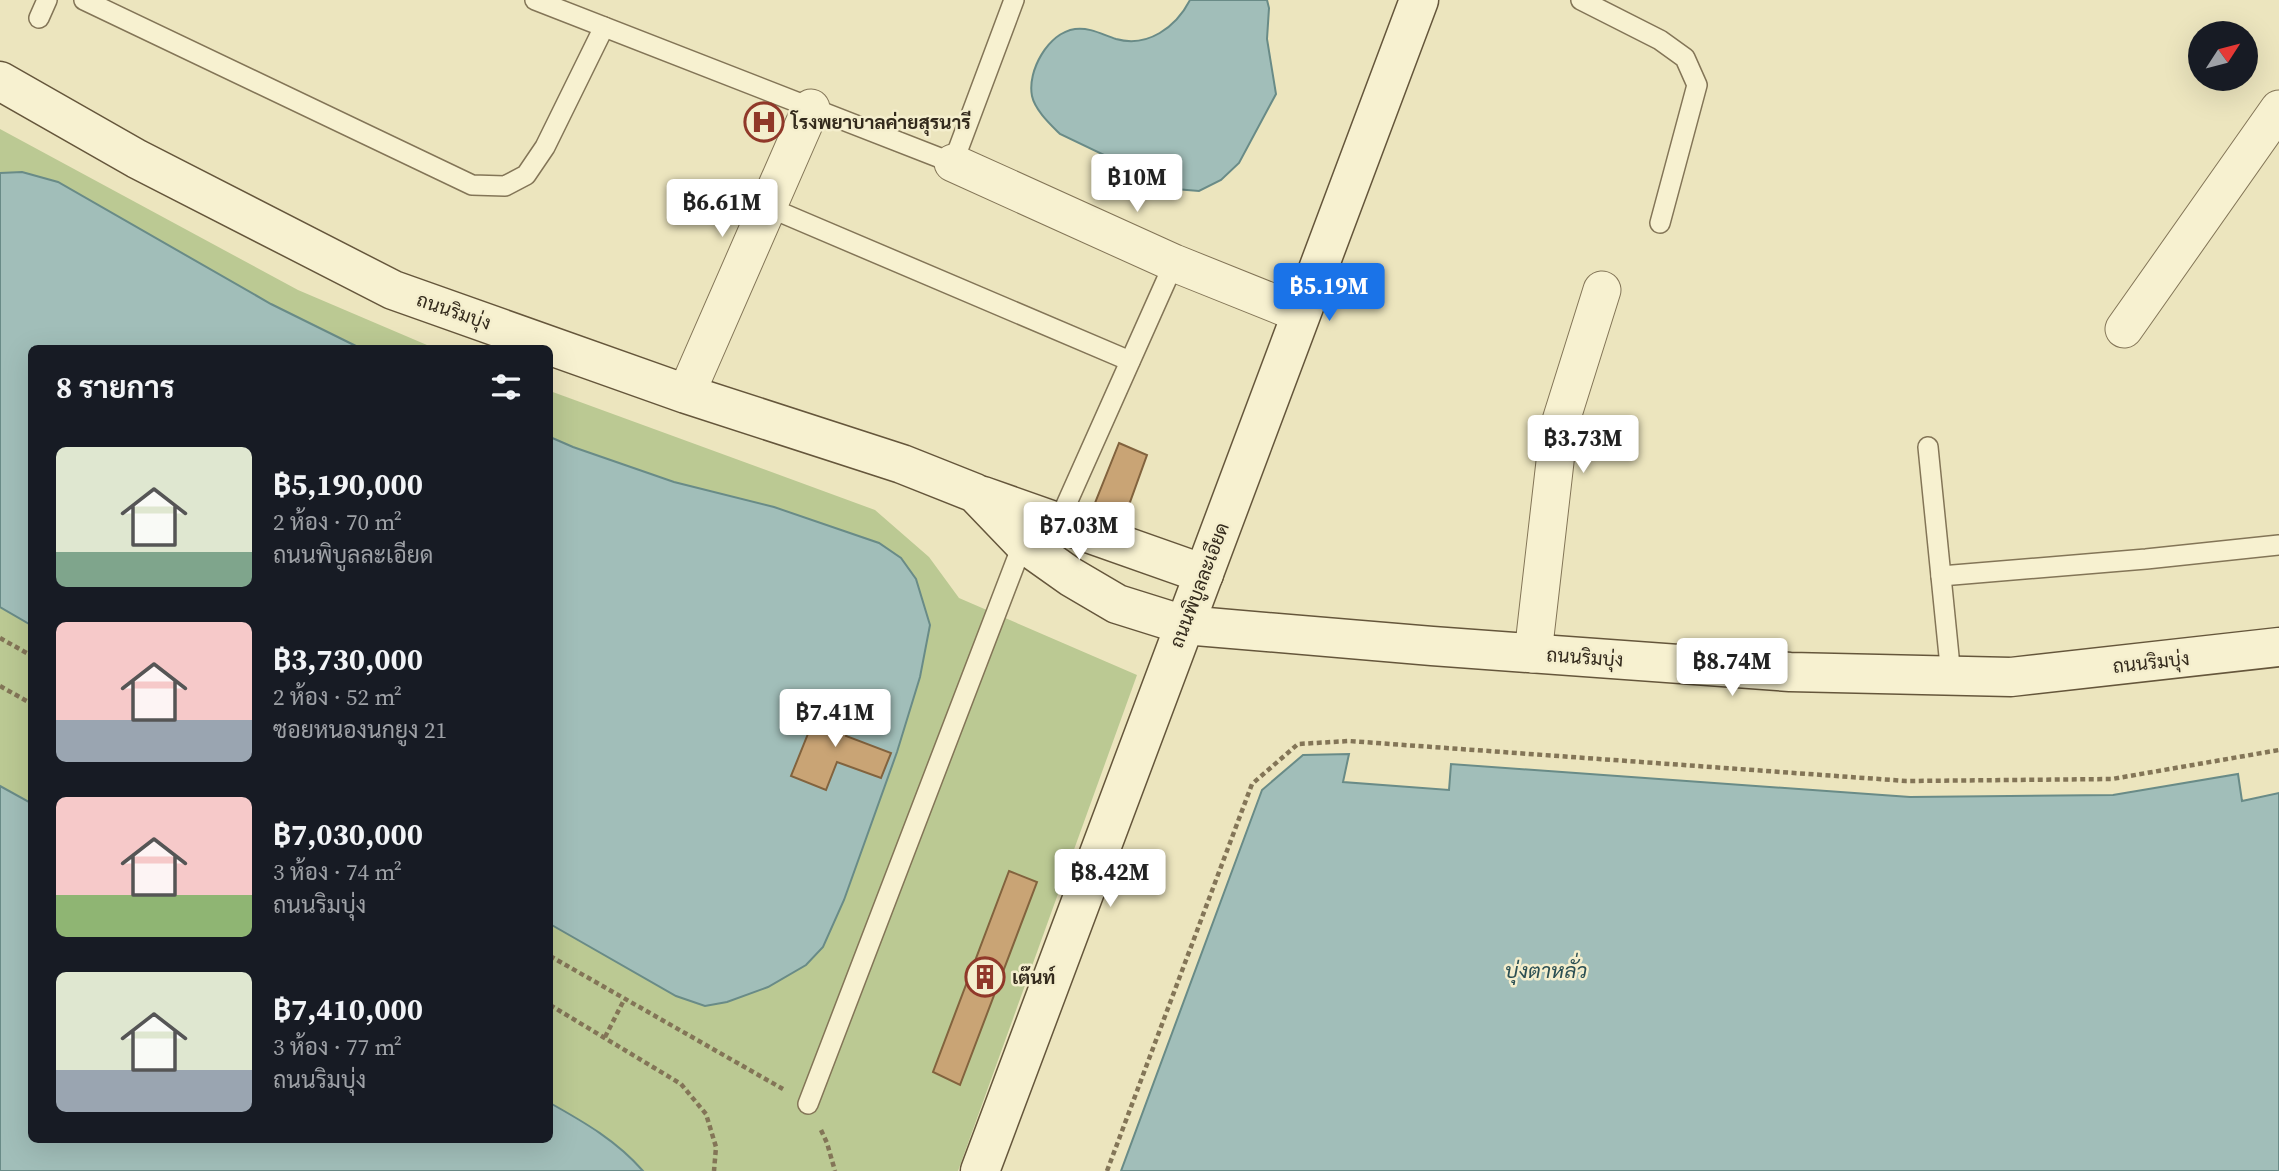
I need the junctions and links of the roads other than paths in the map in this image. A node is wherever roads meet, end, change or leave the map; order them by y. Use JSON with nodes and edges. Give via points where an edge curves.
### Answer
{"nodes":[{"id":1,"x":47,"y":0,"type":"edge"},
{"id":2,"x":84,"y":0,"type":"edge"},
{"id":3,"x":535,"y":0,"type":"edge"},
{"id":4,"x":1014,"y":0,"type":"edge"},
{"id":5,"x":1419,"y":0,"type":"edge"},
{"id":6,"x":1581,"y":0,"type":"edge"},
{"id":7,"x":39,"y":18,"type":"dead end"},
{"id":8,"x":604,"y":27,"type":"junction"},
{"id":9,"x":0,"y":81,"type":"edge"},
{"id":10,"x":811,"y":108,"type":"junction"},
{"id":11,"x":2279,"y":109,"type":"edge"},
{"id":12,"x":953,"y":163,"type":"junction"},
{"id":13,"x":768,"y":207,"type":"junction"},
{"id":14,"x":1660,"y":223,"type":"dead end"},
{"id":15,"x":1174,"y":263,"type":"junction"},
{"id":16,"x":1602,"y":290,"type":"dead end"},
{"id":17,"x":1301,"y":314,"type":"junction"},
{"id":18,"x":2124,"y":329,"type":"dead end"},
{"id":19,"x":548,"y":345,"type":"edge"},
{"id":20,"x":553,"y":347,"type":"edge"},
{"id":21,"x":1130,"y":362,"type":"junction"},
{"id":22,"x":686,"y":394,"type":"junction"},
{"id":23,"x":1928,"y":447,"type":"dead end"},
{"id":24,"x":975,"y":493,"type":"junction"},
{"id":25,"x":1058,"y":523,"type":"junction"},
{"id":26,"x":1023,"y":544,"type":"junction"},
{"id":27,"x":2279,"y":545,"type":"edge"},
{"id":28,"x":1204,"y":574,"type":"junction"},
{"id":29,"x":1941,"y":576,"type":"junction"},
{"id":30,"x":1184,"y":625,"type":"junction"},
{"id":31,"x":2279,"y":648,"type":"edge"},
{"id":32,"x":1533,"y":654,"type":"junction"},
{"id":33,"x":1951,"y":676,"type":"junction"},
{"id":34,"x":808,"y":1104,"type":"dead end"},
{"id":35,"x":980,"y":1171,"type":"edge"}],
"edges":[{"from":1,"to":7,"type":"lane"},
{"from":2,"to":8,"type":"lane","via":[[472,185],[505,187],[526,175],[545,147]]},
{"from":3,"to":8,"type":"lane"},
{"from":4,"to":12,"type":"lane"},
{"from":5,"to":17,"type":"main road","name":"ถนนพิบูลละเอียด"},
{"from":6,"to":14,"type":"lane","via":[[1660,40],[1685,58],[1697,85]]},
{"from":8,"to":10,"type":"lane"},
{"from":9,"to":19,"type":"main road","name":"ถนนริมบุ่ง","via":[[137,159],[393,290]]},
{"from":10,"to":12,"type":"lane"},
{"from":10,"to":13,"type":"street"},
{"from":11,"to":18,"type":"street"},
{"from":12,"to":15,"type":"street"},
{"from":13,"to":21,"type":"lane"},
{"from":13,"to":22,"type":"street"},
{"from":15,"to":17,"type":"street"},
{"from":15,"to":21,"type":"lane"},
{"from":16,"to":32,"type":"street","via":[[1559,427]]},
{"from":17,"to":28,"type":"main road","name":"ถนนพิบูลละเอียด"},
{"from":20,"to":22,"type":"main road","name":"ถนนริมบุ่ง"},
{"from":21,"to":25,"type":"lane"},
{"from":22,"to":24,"type":"main road","name":"ถนนริมบุ่ง","via":[[902,464]]},
{"from":23,"to":29,"type":"lane"},
{"from":24,"to":25,"type":"main road","name":"ถนนริมบุ่ง"},
{"from":24,"to":26,"type":"main road","name":"ถนนริมบุ่ง"},
{"from":25,"to":28,"type":"main road","name":"ถนนริมบุ่ง"},
{"from":26,"to":30,"type":"main road","name":"ถนนริมบุ่ง","via":[[1117,604]]},
{"from":26,"to":34,"type":"lane"},
{"from":27,"to":29,"type":"lane"},
{"from":28,"to":30,"type":"main road","name":"ถนนพิบูลละเอียด"},
{"from":29,"to":33,"type":"lane"},
{"from":30,"to":32,"type":"main road","name":"ถนนริมบุ่ง"},
{"from":30,"to":35,"type":"main road","name":"ถนนพิบูลละเอียด"},
{"from":31,"to":33,"type":"main road","name":"ถนนริมบุ่ง","via":[[2011,677]]},
{"from":32,"to":33,"type":"main road","name":"ถนนริมบุ่ง","via":[[1790,672]]}]}
